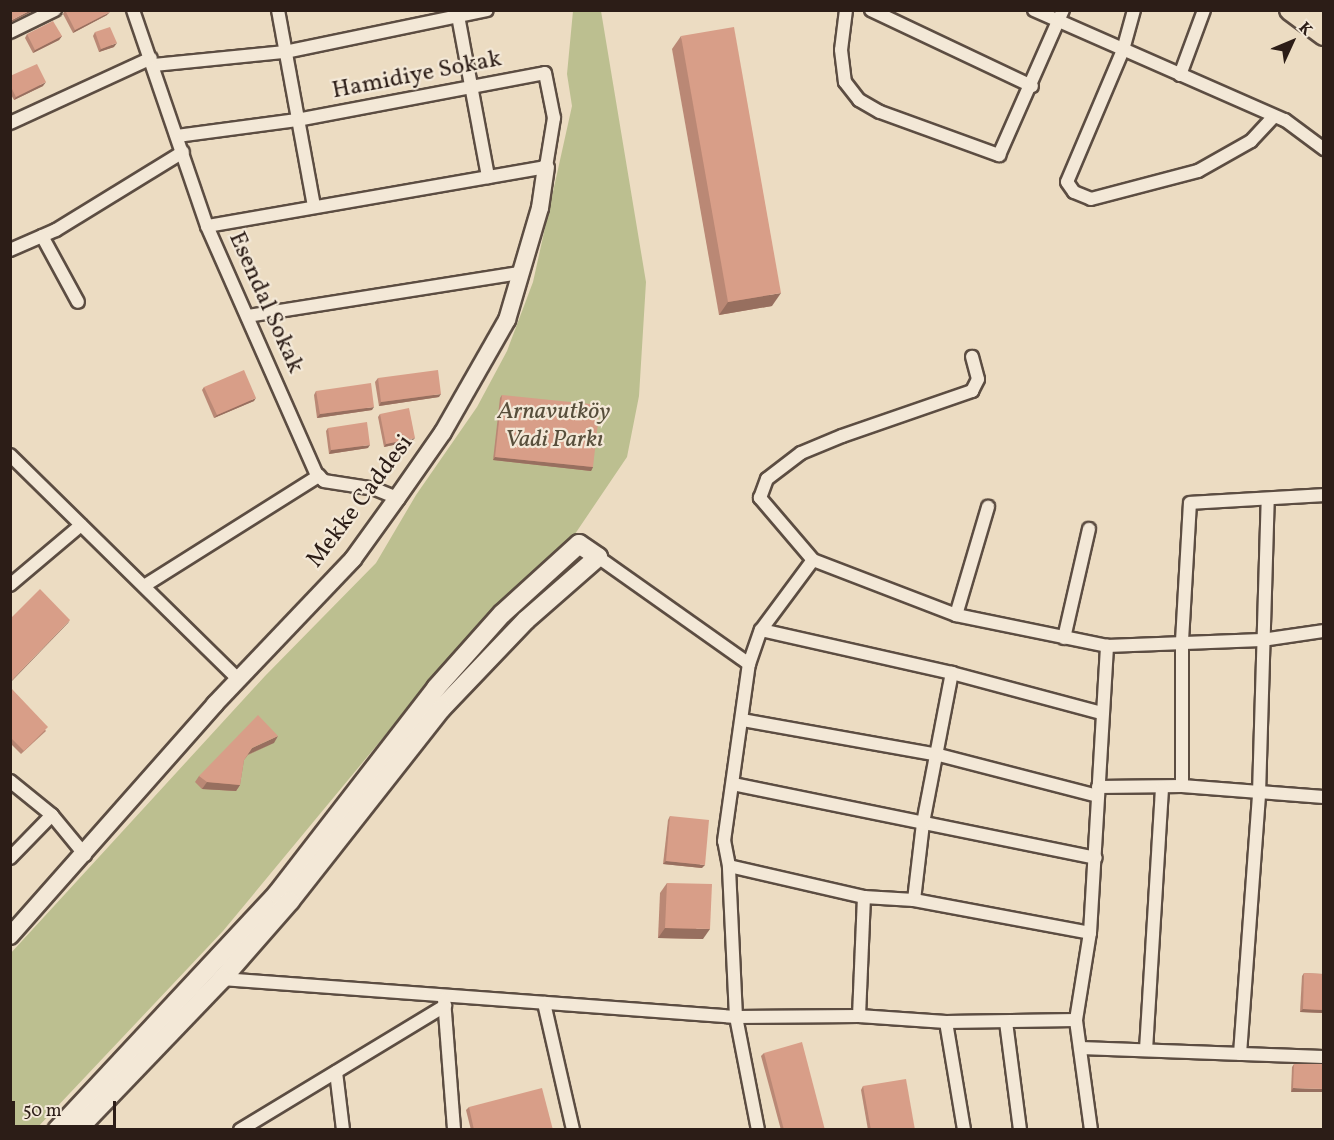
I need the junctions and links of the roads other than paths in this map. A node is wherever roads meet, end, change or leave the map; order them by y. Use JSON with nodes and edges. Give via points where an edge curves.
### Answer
{"nodes":[{"id":1,"x":55,"y":10,"type":"edge"},
{"id":2,"x":133,"y":10,"type":"edge"},
{"id":3,"x":278,"y":10,"type":"edge"},
{"id":4,"x":487,"y":10,"type":"edge"},
{"id":5,"x":846,"y":10,"type":"edge"},
{"id":6,"x":871,"y":10,"type":"edge"},
{"id":7,"x":1034,"y":10,"type":"edge"},
{"id":8,"x":1134,"y":10,"type":"edge"},
{"id":9,"x":1204,"y":10,"type":"edge"},
{"id":10,"x":1290,"y":10,"type":"edge"},
{"id":11,"x":1319,"y":10,"type":"edge"},
{"id":12,"x":1323,"y":14,"type":"edge"},
{"id":13,"x":421,"y":16,"type":"edge"},
{"id":14,"x":458,"y":16,"type":"junction"},
{"id":15,"x":1061,"y":16,"type":"edge"},
{"id":16,"x":10,"y":32,"type":"edge"},
{"id":17,"x":1323,"y":35,"type":"edge"},
{"id":18,"x":1123,"y":50,"type":"junction"},
{"id":19,"x":285,"y":52,"type":"junction"},
{"id":20,"x":153,"y":62,"type":"junction"},
{"id":21,"x":544,"y":73,"type":"joint"},
{"id":22,"x":1180,"y":75,"type":"junction"},
{"id":23,"x":1032,"y":86,"type":"junction"},
{"id":24,"x":469,"y":89,"type":"junction"},
{"id":25,"x":1274,"y":116,"type":"junction"},
{"id":26,"x":297,"y":120,"type":"junction"},
{"id":27,"x":10,"y":123,"type":"edge"},
{"id":28,"x":177,"y":136,"type":"junction"},
{"id":29,"x":1323,"y":149,"type":"edge"},
{"id":30,"x":183,"y":152,"type":"junction"},
{"id":31,"x":546,"y":166,"type":"junction"},
{"id":32,"x":488,"y":177,"type":"junction"},
{"id":33,"x":314,"y":207,"type":"junction"},
{"id":34,"x":207,"y":226,"type":"junction"},
{"id":35,"x":42,"y":236,"type":"junction"},
{"id":36,"x":10,"y":250,"type":"edge"},
{"id":37,"x":520,"y":273,"type":"junction"},
{"id":38,"x":78,"y":302,"type":"dead end"},
{"id":39,"x":248,"y":316,"type":"junction"},
{"id":40,"x":972,"y":357,"type":"dead end"},
{"id":41,"x":11,"y":456,"type":"edge"},
{"id":42,"x":319,"y":476,"type":"junction"},
{"id":43,"x":1323,"y":492,"type":"edge"},
{"id":44,"x":398,"y":498,"type":"junction"},
{"id":45,"x":1268,"y":499,"type":"junction"},
{"id":46,"x":988,"y":507,"type":"dead end"},
{"id":47,"x":81,"y":525,"type":"junction"},
{"id":48,"x":1089,"y":529,"type":"dead end"},
{"id":49,"x":598,"y":557,"type":"junction"},
{"id":50,"x":813,"y":560,"type":"junction"},
{"id":51,"x":10,"y":585,"type":"edge"},
{"id":52,"x":144,"y":586,"type":"junction"},
{"id":53,"x":956,"y":615,"type":"junction"},
{"id":54,"x":760,"y":630,"type":"junction"},
{"id":55,"x":1323,"y":630,"type":"edge"},
{"id":56,"x":1064,"y":638,"type":"junction"},
{"id":57,"x":1262,"y":640,"type":"junction"},
{"id":58,"x":1182,"y":641,"type":"junction"},
{"id":59,"x":1107,"y":646,"type":"junction"},
{"id":60,"x":749,"y":664,"type":"junction"},
{"id":61,"x":952,"y":673,"type":"junction"},
{"id":62,"x":238,"y":679,"type":"junction"},
{"id":63,"x":1101,"y":713,"type":"junction"},
{"id":64,"x":742,"y":720,"type":"junction"},
{"id":65,"x":939,"y":755,"type":"junction"},
{"id":66,"x":10,"y":781,"type":"edge"},
{"id":67,"x":733,"y":784,"type":"junction"},
{"id":68,"x":1182,"y":786,"type":"junction"},
{"id":69,"x":1162,"y":787,"type":"junction"},
{"id":70,"x":1097,"y":792,"type":"junction"},
{"id":71,"x":1259,"y":794,"type":"junction"},
{"id":72,"x":1323,"y":797,"type":"edge"},
{"id":73,"x":52,"y":815,"type":"junction"},
{"id":74,"x":923,"y":823,"type":"junction"},
{"id":75,"x":85,"y":855,"type":"junction"},
{"id":76,"x":10,"y":858,"type":"edge"},
{"id":77,"x":1096,"y":858,"type":"junction"},
{"id":78,"x":729,"y":866,"type":"junction"},
{"id":79,"x":864,"y":897,"type":"junction"},
{"id":80,"x":914,"y":900,"type":"junction"},
{"id":81,"x":1090,"y":933,"type":"junction"},
{"id":82,"x":10,"y":936,"type":"edge"},
{"id":83,"x":216,"y":974,"type":"junction"},
{"id":84,"x":444,"y":1001,"type":"junction"},
{"id":85,"x":544,"y":1003,"type":"junction"},
{"id":86,"x":859,"y":1016,"type":"junction"},
{"id":87,"x":736,"y":1017,"type":"junction"},
{"id":88,"x":1076,"y":1020,"type":"junction"},
{"id":89,"x":1006,"y":1022,"type":"junction"},
{"id":90,"x":946,"y":1023,"type":"junction"},
{"id":91,"x":1080,"y":1048,"type":"junction"},
{"id":92,"x":1146,"y":1050,"type":"junction"},
{"id":93,"x":1240,"y":1054,"type":"junction"},
{"id":94,"x":1323,"y":1057,"type":"edge"},
{"id":95,"x":336,"y":1072,"type":"junction"},
{"id":96,"x":57,"y":1130,"type":"edge"},
{"id":97,"x":78,"y":1130,"type":"edge"},
{"id":98,"x":240,"y":1130,"type":"edge"},
{"id":99,"x":343,"y":1130,"type":"edge"},
{"id":100,"x":454,"y":1130,"type":"edge"},
{"id":101,"x":573,"y":1130,"type":"edge"},
{"id":102,"x":758,"y":1130,"type":"edge"},
{"id":103,"x":964,"y":1130,"type":"edge"},
{"id":104,"x":1020,"y":1130,"type":"edge"},
{"id":105,"x":1091,"y":1130,"type":"edge"}],
"edges":[{"from":1,"to":16,"type":"street"},
{"from":2,"to":20,"type":"street","name":"Esendal Sokak"},
{"from":3,"to":19,"type":"street"},
{"from":4,"to":14,"type":"street"},
{"from":5,"to":23,"type":"street","via":[[842,50],[845,82],[859,100],[880,112],[999,155]]},
{"from":6,"to":23,"type":"street"},
{"from":7,"to":15,"type":"street"},
{"from":8,"to":18,"type":"street"},
{"from":9,"to":22,"type":"street"},
{"from":10,"to":17,"type":"main road"},
{"from":11,"to":12,"type":"main road"},
{"from":13,"to":14,"type":"street"},
{"from":13,"to":19,"type":"street"},
{"from":14,"to":24,"type":"street"},
{"from":15,"to":18,"type":"street"},
{"from":15,"to":23,"type":"street"},
{"from":18,"to":22,"type":"street"},
{"from":18,"to":25,"type":"street","via":[[1067,182],[1074,192],[1091,199],[1198,171],[1251,141]]},
{"from":19,"to":20,"type":"street"},
{"from":19,"to":26,"type":"street"},
{"from":20,"to":27,"type":"street"},
{"from":20,"to":28,"type":"street","name":"Esendal Sokak"},
{"from":21,"to":24,"type":"street","name":"Hamidiye Sokak"},
{"from":21,"to":31,"type":"street","name":"Mekke Caddesi","via":[[554,118]]},
{"from":22,"to":25,"type":"street"},
{"from":24,"to":26,"type":"street","name":"Hamidiye Sokak"},
{"from":24,"to":32,"type":"street"},
{"from":25,"to":29,"type":"street"},
{"from":26,"to":28,"type":"street","name":"Hamidiye Sokak"},
{"from":26,"to":33,"type":"street"},
{"from":28,"to":30,"type":"street","name":"Esendal Sokak"},
{"from":30,"to":34,"type":"street","name":"Esendal Sokak"},
{"from":30,"to":35,"type":"street"},
{"from":31,"to":32,"type":"street"},
{"from":31,"to":37,"type":"street","name":"Mekke Caddesi","via":[[540,207]]},
{"from":32,"to":33,"type":"street"},
{"from":33,"to":34,"type":"street"},
{"from":34,"to":39,"type":"street","name":"Esendal Sokak"},
{"from":35,"to":36,"type":"street"},
{"from":35,"to":38,"type":"street"},
{"from":37,"to":39,"type":"street"},
{"from":37,"to":44,"type":"street","name":"Mekke Caddesi","via":[[507,320],[443,432]]},
{"from":39,"to":42,"type":"street","name":"Esendal Sokak"},
{"from":40,"to":50,"type":"street","via":[[978,379],[972,392],[801,453],[767,479],[760,498]]},
{"from":41,"to":47,"type":"street"},
{"from":42,"to":44,"type":"street","via":[[324,481],[375,489]]},
{"from":42,"to":52,"type":"street"},
{"from":43,"to":45,"type":"street"},
{"from":44,"to":62,"type":"street","name":"Mekke Caddesi","via":[[352,560]]},
{"from":45,"to":57,"type":"street"},
{"from":45,"to":58,"type":"street","via":[[1190,503]]},
{"from":46,"to":53,"type":"street"},
{"from":47,"to":51,"type":"street"},
{"from":47,"to":52,"type":"street"},
{"from":48,"to":56,"type":"street"},
{"from":49,"to":60,"type":"street"},
{"from":49,"to":83,"type":"main road","via":[[526,620],[441,709],[290,901]]},
{"from":49,"to":83,"type":"main road","via":[[579,544],[502,614],[436,688]]},
{"from":50,"to":53,"type":"street"},
{"from":50,"to":54,"type":"street"},
{"from":52,"to":62,"type":"street"},
{"from":53,"to":56,"type":"street"},
{"from":54,"to":60,"type":"street"},
{"from":54,"to":61,"type":"street"},
{"from":55,"to":57,"type":"street"},
{"from":56,"to":59,"type":"street"},
{"from":57,"to":58,"type":"street"},
{"from":57,"to":71,"type":"street"},
{"from":58,"to":59,"type":"street"},
{"from":58,"to":68,"type":"street"},
{"from":59,"to":63,"type":"street"},
{"from":60,"to":64,"type":"street"},
{"from":61,"to":63,"type":"street"},
{"from":61,"to":65,"type":"street"},
{"from":62,"to":75,"type":"street","name":"Mekke Caddesi"},
{"from":63,"to":70,"type":"street"},
{"from":64,"to":65,"type":"street"},
{"from":64,"to":67,"type":"street"},
{"from":65,"to":70,"type":"street"},
{"from":65,"to":74,"type":"street"},
{"from":66,"to":73,"type":"street"},
{"from":67,"to":74,"type":"street"},
{"from":67,"to":78,"type":"street","via":[[724,841]]},
{"from":68,"to":69,"type":"street"},
{"from":68,"to":71,"type":"street"},
{"from":69,"to":70,"type":"street"},
{"from":69,"to":92,"type":"street"},
{"from":70,"to":77,"type":"street"},
{"from":71,"to":72,"type":"street"},
{"from":71,"to":93,"type":"street"},
{"from":73,"to":75,"type":"street"},
{"from":73,"to":76,"type":"street"},
{"from":74,"to":77,"type":"street"},
{"from":74,"to":80,"type":"street"},
{"from":75,"to":82,"type":"street","name":"Mekke Caddesi"},
{"from":77,"to":81,"type":"street"},
{"from":78,"to":79,"type":"street"},
{"from":78,"to":87,"type":"street"},
{"from":79,"to":80,"type":"street"},
{"from":79,"to":86,"type":"street"},
{"from":80,"to":81,"type":"street"},
{"from":81,"to":88,"type":"street"},
{"from":83,"to":84,"type":"street"},
{"from":83,"to":96,"type":"main road"},
{"from":83,"to":97,"type":"main road"},
{"from":84,"to":85,"type":"street"},
{"from":84,"to":95,"type":"street"},
{"from":84,"to":100,"type":"street"},
{"from":85,"to":87,"type":"street"},
{"from":85,"to":101,"type":"street"},
{"from":86,"to":87,"type":"street"},
{"from":86,"to":90,"type":"street"},
{"from":87,"to":102,"type":"street"},
{"from":88,"to":89,"type":"street"},
{"from":88,"to":91,"type":"street"},
{"from":89,"to":90,"type":"street"},
{"from":89,"to":104,"type":"street"},
{"from":90,"to":103,"type":"street"},
{"from":91,"to":92,"type":"street"},
{"from":91,"to":105,"type":"street"},
{"from":92,"to":93,"type":"street"},
{"from":93,"to":94,"type":"street"},
{"from":95,"to":98,"type":"street"},
{"from":95,"to":99,"type":"street"}]}
